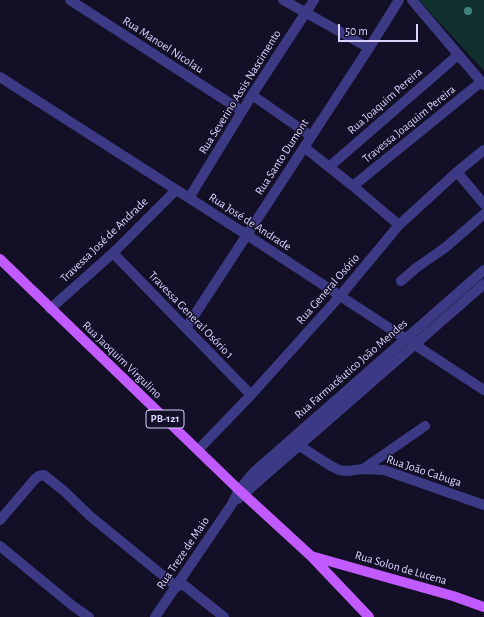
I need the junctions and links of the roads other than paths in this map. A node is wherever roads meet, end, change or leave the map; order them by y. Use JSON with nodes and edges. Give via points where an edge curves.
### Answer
{"nodes":[{"id":1,"x":70,"y":0,"type":"edge"},
{"id":2,"x":283,"y":0,"type":"edge"},
{"id":3,"x":314,"y":0,"type":"edge"},
{"id":4,"x":399,"y":0,"type":"edge"},
{"id":5,"x":412,"y":0,"type":"edge"},
{"id":6,"x":306,"y":13,"type":"junction"},
{"id":7,"x":369,"y":48,"type":"junction"},
{"id":8,"x":458,"y":55,"type":"junction"},
{"id":9,"x":0,"y":77,"type":"edge"},
{"id":10,"x":482,"y":84,"type":"edge"},
{"id":11,"x":252,"y":95,"type":"junction"},
{"id":12,"x":242,"y":111,"type":"junction"},
{"id":13,"x":311,"y":136,"type":"junction"},
{"id":14,"x":304,"y":147,"type":"junction"},
{"id":15,"x":484,"y":150,"type":"edge"},
{"id":16,"x":330,"y":167,"type":"junction"},
{"id":17,"x":456,"y":172,"type":"junction"},
{"id":18,"x":353,"y":186,"type":"junction"},
{"id":19,"x":176,"y":190,"type":"junction"},
{"id":20,"x":189,"y":198,"type":"junction"},
{"id":21,"x":484,"y":204,"type":"edge"},
{"id":22,"x":484,"y":214,"type":"edge"},
{"id":23,"x":399,"y":225,"type":"junction"},
{"id":24,"x":247,"y":235,"type":"junction"},
{"id":25,"x":113,"y":253,"type":"junction"},
{"id":26,"x":0,"y":259,"type":"edge"},
{"id":27,"x":484,"y":270,"type":"edge"},
{"id":28,"x":473,"y":280,"type":"junction"},
{"id":29,"x":401,"y":281,"type":"dead end"},
{"id":30,"x":484,"y":285,"type":"edge"},
{"id":31,"x":340,"y":296,"type":"junction"},
{"id":32,"x":50,"y":309,"type":"junction"},
{"id":33,"x":186,"y":328,"type":"junction"},
{"id":34,"x":405,"y":339,"type":"junction"},
{"id":35,"x":414,"y":345,"type":"junction"},
{"id":36,"x":484,"y":390,"type":"edge"},
{"id":37,"x":252,"y":395,"type":"junction"},
{"id":38,"x":425,"y":426,"type":"dead end"},
{"id":39,"x":290,"y":440,"type":"junction"},
{"id":40,"x":299,"y":446,"type":"junction"},
{"id":41,"x":198,"y":450,"type":"junction"},
{"id":42,"x":363,"y":469,"type":"junction"},
{"id":43,"x":242,"y":492,"type":"junction"},
{"id":44,"x":484,"y":505,"type":"edge"},
{"id":45,"x":0,"y":520,"type":"edge"},
{"id":46,"x":0,"y":546,"type":"edge"},
{"id":47,"x":311,"y":556,"type":"junction"},
{"id":48,"x":179,"y":584,"type":"junction"},
{"id":49,"x":484,"y":607,"type":"edge"},
{"id":50,"x":89,"y":617,"type":"edge"},
{"id":51,"x":155,"y":617,"type":"edge"},
{"id":52,"x":224,"y":617,"type":"edge"},
{"id":53,"x":369,"y":617,"type":"edge"}],
"edges":[{"from":1,"to":12,"type":"street","name":"Rua Manoel Nicolau"},
{"from":2,"to":6,"type":"street"},
{"from":3,"to":6,"type":"street","name":"Rua Severino Assis Nascimento"},
{"from":4,"to":7,"type":"street","name":"Rua Santo Dumont"},
{"from":5,"to":8,"type":"street"},
{"from":6,"to":7,"type":"street"},
{"from":6,"to":11,"type":"street","name":"Rua Severino Assis Nascimento"},
{"from":7,"to":13,"type":"street","name":"Rua Santo Dumont"},
{"from":8,"to":10,"type":"street"},
{"from":8,"to":16,"type":"street","name":"Rua Joaquim Pereira"},
{"from":9,"to":19,"type":"street","name":"Rua José de Andrade"},
{"from":10,"to":18,"type":"street","name":"Travessa Joaquim Pereira"},
{"from":11,"to":12,"type":"street","name":"Rua Severino Assis Nascimento"},
{"from":11,"to":13,"type":"street"},
{"from":12,"to":20,"type":"street","name":"Rua Severino Assis Nascimento"},
{"from":13,"to":14,"type":"street","name":"Rua Santo Dumont"},
{"from":14,"to":16,"type":"street"},
{"from":14,"to":24,"type":"street","name":"Rua Santo Dumont"},
{"from":15,"to":17,"type":"street","name":"Rua General Osório"},
{"from":16,"to":18,"type":"street"},
{"from":17,"to":21,"type":"street"},
{"from":17,"to":23,"type":"street","name":"Rua General Osório"},
{"from":18,"to":23,"type":"street"},
{"from":19,"to":20,"type":"street","name":"Rua José de Andrade"},
{"from":19,"to":25,"type":"street","name":"Travessa José de Andrade"},
{"from":20,"to":24,"type":"street","name":"Rua José de Andrade"},
{"from":22,"to":29,"type":"street"},
{"from":23,"to":31,"type":"street","name":"Rua General Osório"},
{"from":24,"to":31,"type":"street","name":"Rua José de Andrade"},
{"from":24,"to":33,"type":"street","name":"Rua Santo Dumont"},
{"from":25,"to":32,"type":"street","name":"Travessa José de Andrade"},
{"from":25,"to":33,"type":"street","name":"Travessa General Osório 1"},
{"from":26,"to":32,"type":"main road","name":"Rua Jaoquim Virgulino","number":"PB-121"},
{"from":27,"to":28,"type":"street","name":"Rua Farmacêutico João Mendes"},
{"from":28,"to":30,"type":"street"},
{"from":28,"to":34,"type":"street","name":"Rua Farmacêutico João Mendes"},
{"from":30,"to":35,"type":"street","name":"Rua Farmacêutico João Mendes"},
{"from":31,"to":34,"type":"street","name":"Rua José de Andrade"},
{"from":31,"to":37,"type":"street","name":"Rua General Osório"},
{"from":32,"to":41,"type":"main road","name":"Rua Jaoquim Virgulino","number":"PB-121"},
{"from":33,"to":37,"type":"street","name":"Travessa General Osório 1"},
{"from":34,"to":35,"type":"street","name":"Rua José de Andrade"},
{"from":34,"to":39,"type":"street","name":"Rua Farmacêutico João Mendes"},
{"from":35,"to":36,"type":"street","name":"Rua José de Andrade"},
{"from":35,"to":40,"type":"street","name":"Rua Farmacêutico João Mendes"},
{"from":37,"to":41,"type":"street","name":"Rua General Osório"},
{"from":38,"to":42,"type":"street"},
{"from":39,"to":40,"type":"street","name":"Rua João Cabuga"},
{"from":39,"to":43,"type":"street","name":"Rua Farmacêutico João Mendes","via":[[254,472]]},
{"from":40,"to":42,"type":"street","name":"Rua João Cabuga","via":[[339,470]]},
{"from":40,"to":43,"type":"street","name":"Rua Farmacêutico João Mendes"},
{"from":41,"to":43,"type":"main road","name":"Rua Jaoquim Virgulino","number":"PB-121"},
{"from":42,"to":44,"type":"street","name":"Rua João Cabuga","via":[[384,470]]},
{"from":43,"to":47,"type":"main road","number":"PB-121"},
{"from":43,"to":48,"type":"street","name":"Rua Treze de Maio"},
{"from":45,"to":48,"type":"street","via":[[35,479],[44,475],[90,516]]},
{"from":46,"to":50,"type":"street"},
{"from":47,"to":49,"type":"main road","name":"Rua Solon de Lucena","number":"PB-121"},
{"from":47,"to":53,"type":"main road"},
{"from":48,"to":51,"type":"street","name":"Rua Treze de Maio"},
{"from":48,"to":52,"type":"street"}]}
